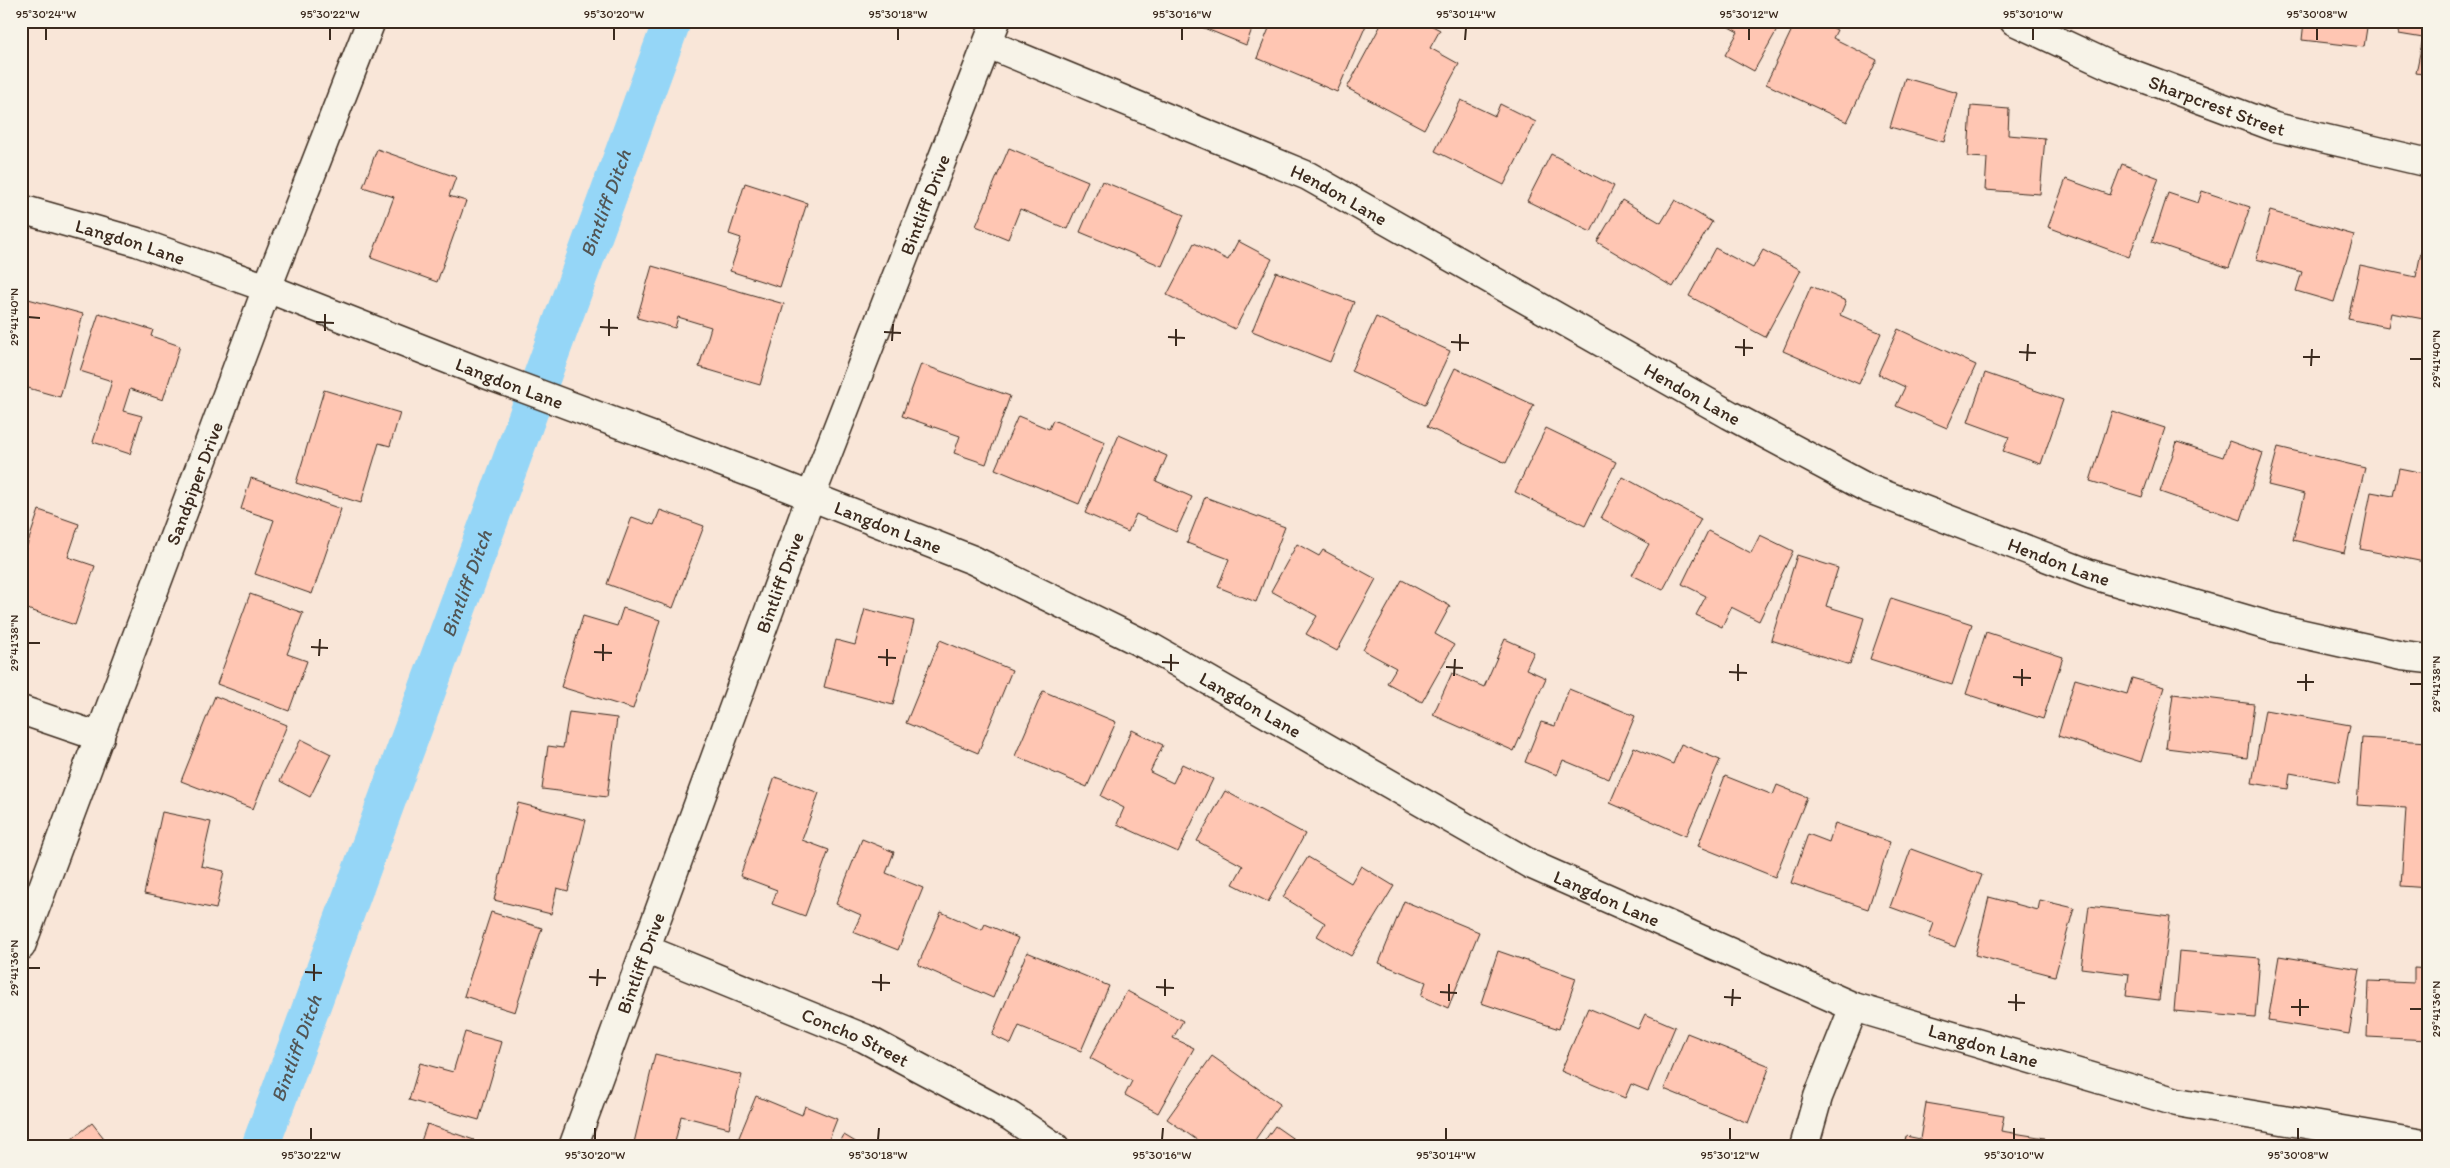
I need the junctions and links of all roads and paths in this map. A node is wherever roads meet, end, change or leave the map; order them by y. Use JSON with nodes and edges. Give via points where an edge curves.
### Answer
{"nodes":[{"id":1,"x":371,"y":21,"type":"edge"},
{"id":2,"x":2014,"y":21,"type":"edge"},
{"id":3,"x":992,"y":32,"type":"edge"},
{"id":4,"x":2429,"y":163,"type":"edge"},
{"id":5,"x":21,"y":209,"type":"edge"},
{"id":6,"x":268,"y":288,"type":"junction"},
{"id":7,"x":811,"y":496,"type":"junction"},
{"id":8,"x":2429,"y":659,"type":"edge"},
{"id":9,"x":21,"y":710,"type":"edge"},
{"id":10,"x":100,"y":737,"type":"junction"},
{"id":11,"x":21,"y":946,"type":"edge"},
{"id":12,"x":645,"y":949,"type":"junction"},
{"id":13,"x":1854,"y":1007,"type":"junction"},
{"id":14,"x":2429,"y":1145,"type":"edge"},
{"id":15,"x":573,"y":1147,"type":"edge"},
{"id":16,"x":1054,"y":1147,"type":"edge"},
{"id":17,"x":1804,"y":1147,"type":"edge"}],
"edges":[{"from":1,"to":6,"type":"street","name":"Sandpiper Drive"},
{"from":2,"to":4,"type":"street","name":"Sharpcrest Street","via":[[2111,66],[2275,127]]},
{"from":3,"to":7,"type":"street","name":"Bintliff Drive"},
{"from":3,"to":8,"type":"street","name":"Hendon Lane","via":[[1308,176],[1730,415],[1867,488],[2090,574],[2272,627]]},
{"from":5,"to":6,"type":"street","name":"Langdon Lane","via":[[137,242]]},
{"from":6,"to":7,"type":"street","name":"Langdon Lane","via":[[488,376]]},
{"from":6,"to":10,"type":"street","name":"Sandpiper Drive"},
{"from":7,"to":12,"type":"street","name":"Bintliff Drive"},
{"from":7,"to":13,"type":"street","name":"Langdon Lane","via":[[990,568],[1152,648],[1530,864]]},
{"from":9,"to":10,"type":"street"},
{"from":10,"to":11,"type":"street","name":"Sandpiper Drive"},
{"from":12,"to":15,"type":"street","name":"Bintliff Drive"},
{"from":12,"to":16,"type":"street","name":"Concho Street","via":[[864,1038],[1010,1116]]},
{"from":13,"to":14,"type":"street","name":"Langdon Lane","via":[[2177,1102]]},
{"from":13,"to":17,"type":"street","via":[[1818,1097]]}]}
